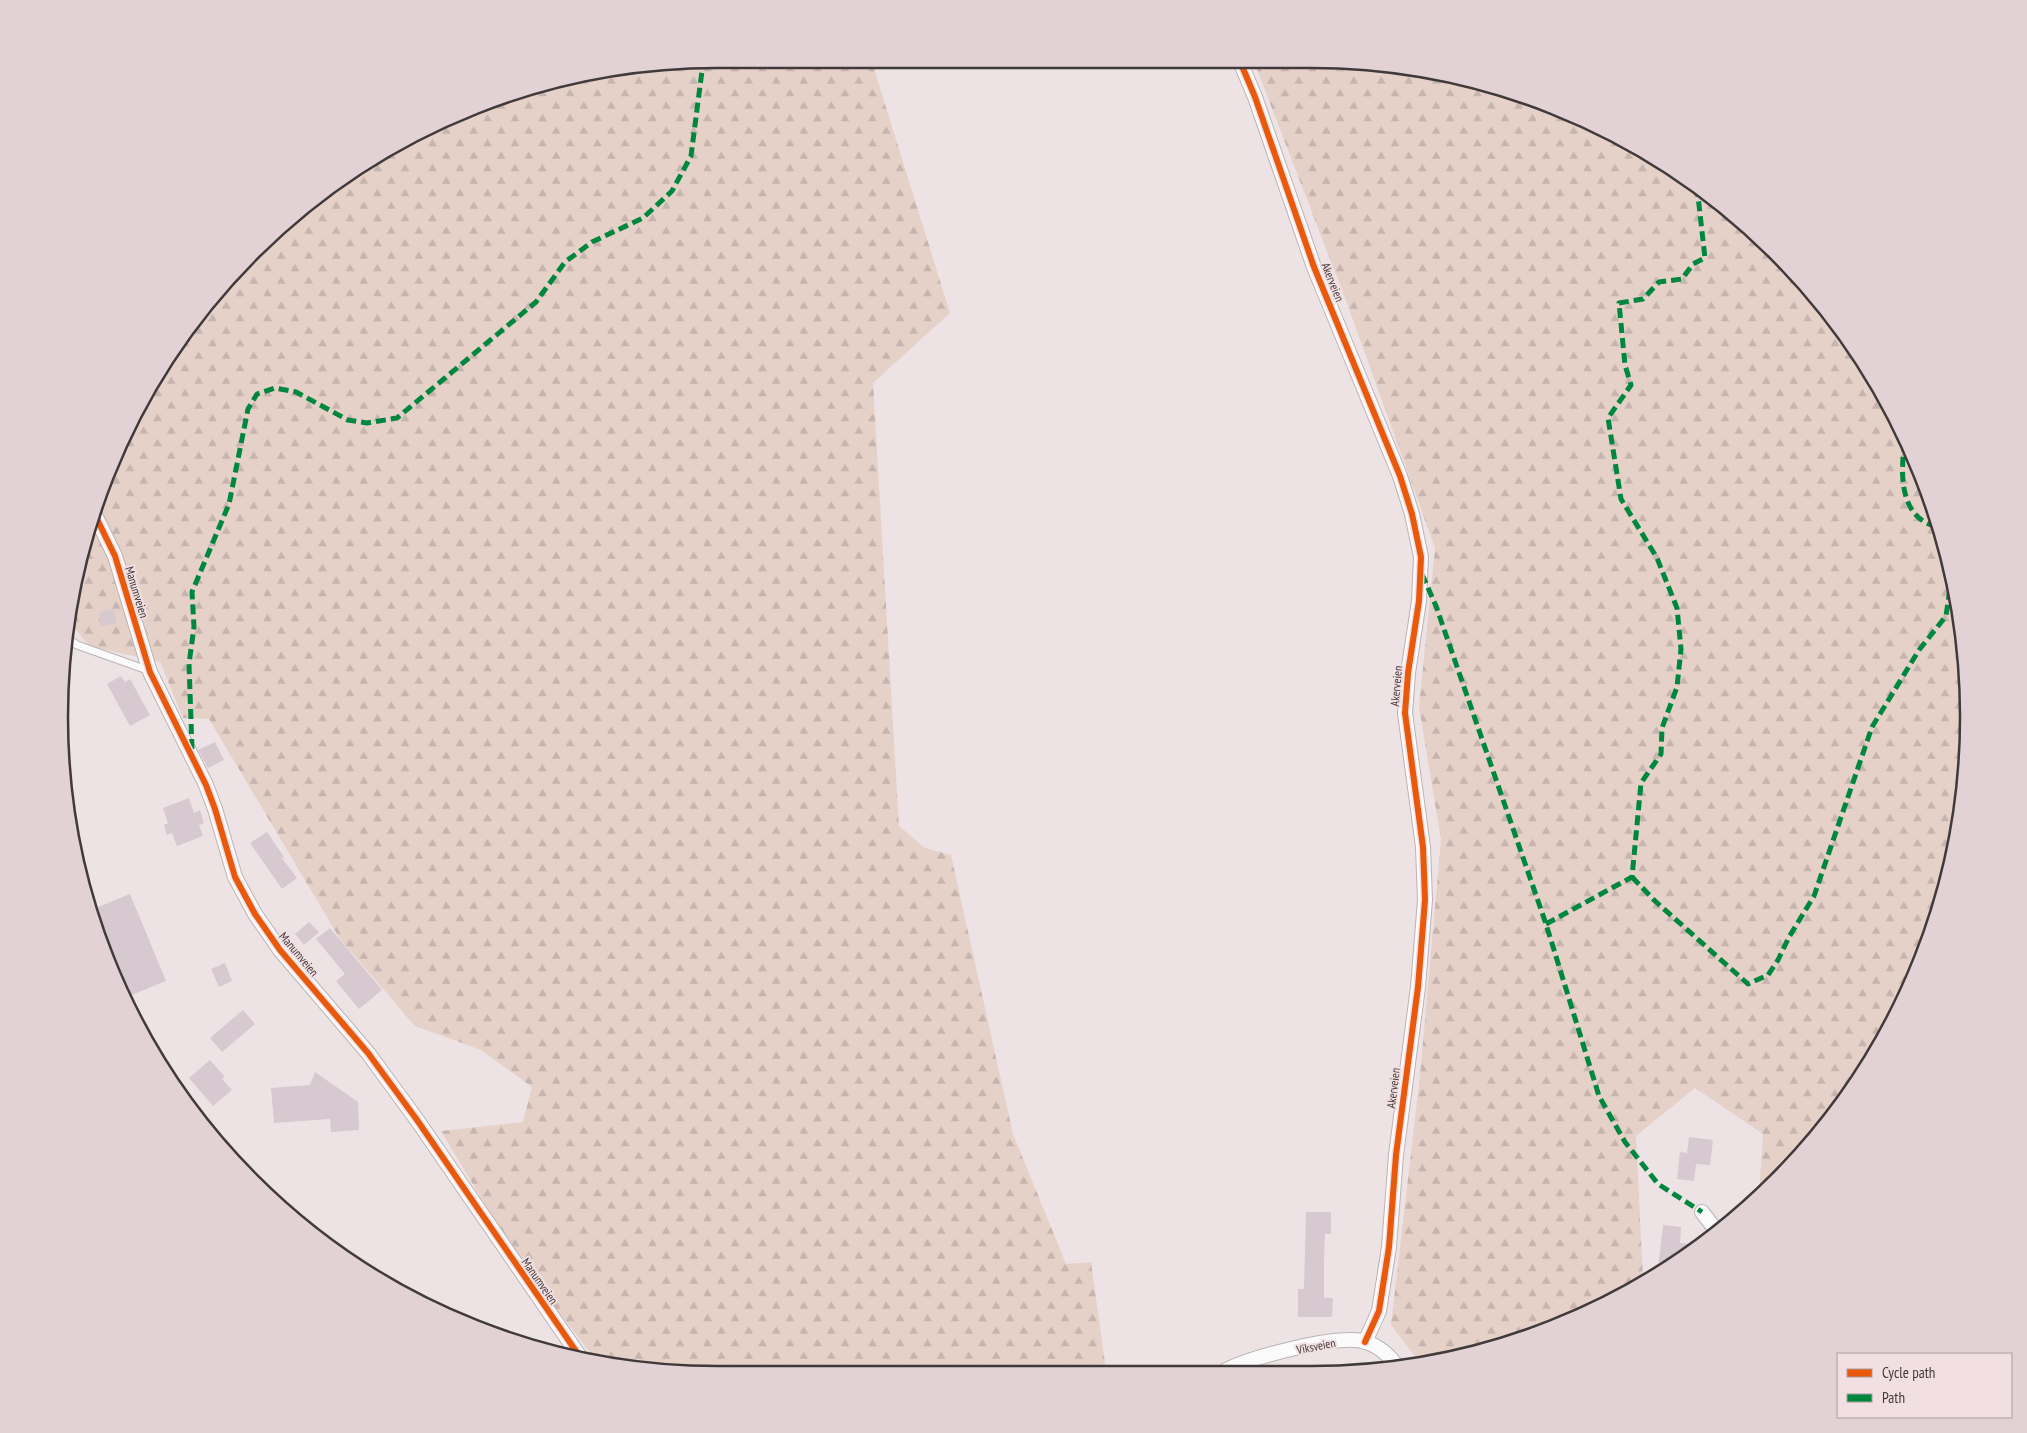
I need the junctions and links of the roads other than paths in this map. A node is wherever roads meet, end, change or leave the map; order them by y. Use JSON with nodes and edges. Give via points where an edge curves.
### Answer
{"nodes":[{"id":1,"x":1243,"y":68,"type":"edge"},
{"id":2,"x":98,"y":522,"type":"edge"},
{"id":3,"x":72,"y":642,"type":"edge"},
{"id":4,"x":150,"y":672,"type":"junction"},
{"id":5,"x":1702,"y":1212,"type":"dead end"},
{"id":6,"x":1713,"y":1226,"type":"edge"},
{"id":7,"x":1365,"y":1342,"type":"junction"},
{"id":8,"x":575,"y":1349,"type":"edge"},
{"id":9,"x":1392,"y":1360,"type":"edge"},
{"id":10,"x":1239,"y":1366,"type":"edge"}],
"edges":[{"from":1,"to":7,"type":"street","name":"Akerveien","via":[[1314,267],[1400,476],[1421,557],[1406,714],[1423,847],[1425,900],[1418,988],[1396,1155],[1390,1247],[1379,1311]]},
{"from":2,"to":4,"type":"street","name":"Manumveien","via":[[114,556]]},
{"from":3,"to":4,"type":"lane"},
{"from":4,"to":8,"type":"street","name":"Manumveien","via":[[206,785],[235,877],[265,931],[374,1061]]},
{"from":5,"to":6,"type":"street"},
{"from":7,"to":9,"type":"street","name":"Viksveien","via":[[1383,1350]]},
{"from":7,"to":10,"type":"street","name":"Viksveien","via":[[1323,1343]]}]}
